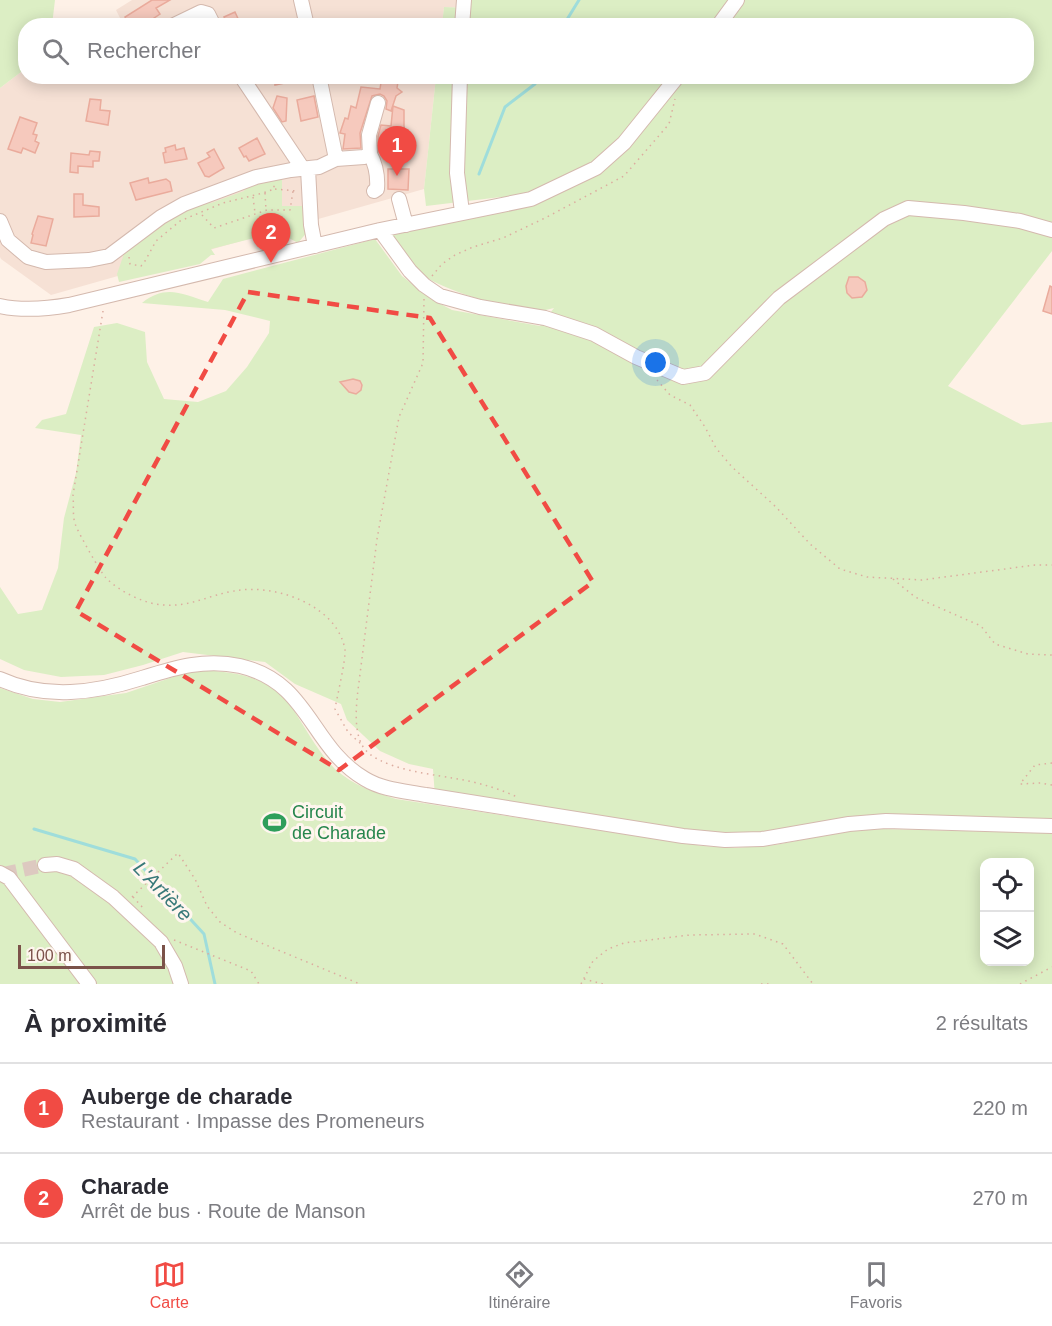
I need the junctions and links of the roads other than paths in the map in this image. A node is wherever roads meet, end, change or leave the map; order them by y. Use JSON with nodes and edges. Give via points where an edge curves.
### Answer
{"nodes":[{"id":1,"x":302,"y":0,"type":"edge"},
{"id":2,"x":464,"y":0,"type":"edge"},
{"id":3,"x":737,"y":0,"type":"edge"},
{"id":4,"x":189,"y":18,"type":"edge"},
{"id":5,"x":210,"y":18,"type":"edge"},
{"id":6,"x":305,"y":18,"type":"edge"},
{"id":7,"x":463,"y":18,"type":"edge"},
{"id":8,"x":724,"y":18,"type":"edge"},
{"id":9,"x":247,"y":84,"type":"edge"},
{"id":10,"x":321,"y":84,"type":"edge"},
{"id":11,"x":460,"y":84,"type":"edge"},
{"id":12,"x":672,"y":84,"type":"edge"},
{"id":13,"x":378,"y":103,"type":"dead end"},
{"id":14,"x":370,"y":154,"type":"junction"},
{"id":15,"x":336,"y":159,"type":"junction"},
{"id":16,"x":306,"y":169,"type":"junction"},
{"id":17,"x":374,"y":191,"type":"dead end"},
{"id":18,"x":399,"y":199,"type":"dead end"},
{"id":19,"x":462,"y":212,"type":"junction"},
{"id":20,"x":0,"y":221,"type":"edge"},
{"id":21,"x":406,"y":225,"type":"junction"},
{"id":22,"x":380,"y":230,"type":"junction"},
{"id":23,"x":1052,"y":230,"type":"edge"},
{"id":24,"x":315,"y":246,"type":"junction"},
{"id":25,"x":0,"y":306,"type":"edge"},
{"id":26,"x":0,"y":679,"type":"edge"},
{"id":27,"x":1052,"y":826,"type":"edge"},
{"id":28,"x":45,"y":865,"type":"tunnel mouth"},
{"id":29,"x":0,"y":873,"type":"edge"},
{"id":30,"x":89,"y":984,"type":"edge"},
{"id":31,"x":181,"y":984,"type":"edge"}],
"edges":[{"from":1,"to":6,"type":"street"},
{"from":2,"to":7,"type":"street"},
{"from":3,"to":8,"type":"street"},
{"from":4,"to":5,"type":"street","via":[[201,12]]},
{"from":9,"to":16,"type":"street"},
{"from":10,"to":15,"type":"street"},
{"from":11,"to":19,"type":"street","via":[[458,173]]},
{"from":12,"to":19,"type":"street","via":[[624,143],[596,168],[531,199]]},
{"from":13,"to":14,"type":"street","via":[[369,135]]},
{"from":14,"to":15,"type":"street"},
{"from":14,"to":17,"type":"street","via":[[378,180]]},
{"from":15,"to":16,"type":"street"},
{"from":16,"to":20,"type":"street","via":[[276,172],[184,204],[108,256],[89,260],[46,262],[28,257],[8,240]]},
{"from":16,"to":24,"type":"street"},
{"from":18,"to":21,"type":"street"},
{"from":19,"to":21,"type":"street"},
{"from":21,"to":22,"type":"street"},
{"from":22,"to":23,"type":"street","via":[[410,271],[440,296],[480,308],[545,318],[594,334],[683,377],[705,374],[779,298],[884,219],[908,208],[1020,221]]},
{"from":22,"to":24,"type":"street"},
{"from":24,"to":25,"type":"street","via":[[55,308]]},
{"from":26,"to":27,"type":"street","via":[[33,690],[76,692],[186,665],[236,665],[282,685],[298,700],[337,756],[373,783],[689,837],[762,839],[869,821]]},
{"from":28,"to":31,"type":"street","via":[[74,869],[122,906],[161,942]]},
{"from":29,"to":30,"type":"street","via":[[9,878]]}]}
